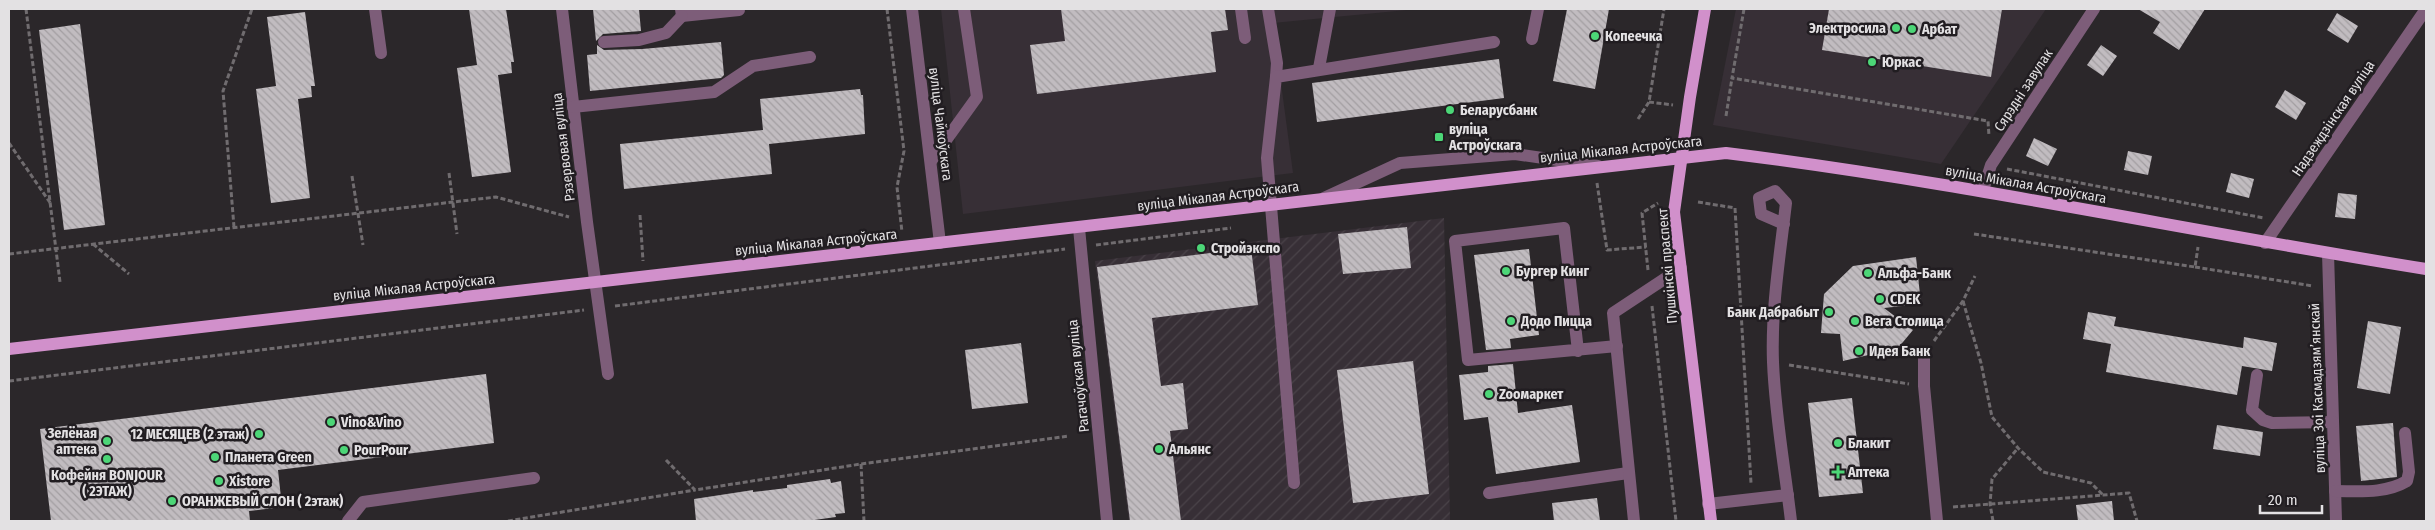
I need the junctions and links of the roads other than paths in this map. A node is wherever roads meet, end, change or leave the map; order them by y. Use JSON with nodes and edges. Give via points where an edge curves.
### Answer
{"nodes":[{"id":1,"x":375,"y":9,"type":"edge"},
{"id":2,"x":562,"y":9,"type":"edge"},
{"id":3,"x":742,"y":9,"type":"edge"},
{"id":4,"x":912,"y":9,"type":"edge"},
{"id":5,"x":964,"y":9,"type":"edge"},
{"id":6,"x":1241,"y":9,"type":"edge"},
{"id":7,"x":1268,"y":9,"type":"edge"},
{"id":8,"x":1330,"y":9,"type":"edge"},
{"id":9,"x":1538,"y":9,"type":"edge"},
{"id":10,"x":1705,"y":9,"type":"edge"},
{"id":11,"x":2094,"y":9,"type":"edge"},
{"id":12,"x":2426,"y":9,"type":"edge"},
{"id":13,"x":682,"y":12,"type":"edge"},
{"id":14,"x":1245,"y":38,"type":"dead end"},
{"id":15,"x":1532,"y":39,"type":"dead end"},
{"id":16,"x":604,"y":42,"type":"dead end"},
{"id":17,"x":1494,"y":42,"type":"dead end"},
{"id":18,"x":381,"y":53,"type":"dead end"},
{"id":19,"x":810,"y":57,"type":"dead end"},
{"id":20,"x":1319,"y":68,"type":"junction"},
{"id":21,"x":1276,"y":77,"type":"junction"},
{"id":22,"x":573,"y":107,"type":"junction"},
{"id":23,"x":1681,"y":156,"type":"junction"},
{"id":24,"x":931,"y":161,"type":"junction"},
{"id":25,"x":1598,"y":166,"type":"junction"},
{"id":26,"x":1983,"y":190,"type":"junction"},
{"id":27,"x":1324,"y":198,"type":"junction"},
{"id":28,"x":1270,"y":204,"type":"junction"},
{"id":29,"x":1784,"y":224,"type":"dead end"},
{"id":30,"x":1079,"y":228,"type":"junction"},
{"id":31,"x":940,"y":243,"type":"junction"},
{"id":32,"x":2265,"y":243,"type":"junction"},
{"id":33,"x":2328,"y":253,"type":"junction"},
{"id":34,"x":1681,"y":268,"type":"junction"},
{"id":35,"x":2426,"y":269,"type":"edge"},
{"id":36,"x":596,"y":282,"type":"junction"},
{"id":37,"x":1617,"y":346,"type":"junction"},
{"id":38,"x":9,"y":349,"type":"edge"},
{"id":39,"x":1578,"y":351,"type":"junction"},
{"id":40,"x":1924,"y":354,"type":"road end"},
{"id":41,"x":608,"y":374,"type":"dead end"},
{"id":42,"x":2257,"y":375,"type":"dead end"},
{"id":43,"x":2333,"y":422,"type":"junction"},
{"id":44,"x":2406,"y":433,"type":"dead end"},
{"id":45,"x":1628,"y":473,"type":"junction"},
{"id":46,"x":534,"y":478,"type":"dead end"},
{"id":47,"x":1294,"y":482,"type":"dead end"},
{"id":48,"x":2334,"y":491,"type":"junction"},
{"id":49,"x":1489,"y":493,"type":"dead end"},
{"id":50,"x":1788,"y":495,"type":"junction"},
{"id":51,"x":1708,"y":504,"type":"junction"},
{"id":52,"x":1936,"y":515,"type":"edge"},
{"id":53,"x":348,"y":521,"type":"edge"},
{"id":54,"x":1107,"y":521,"type":"edge"},
{"id":55,"x":1634,"y":521,"type":"edge"},
{"id":56,"x":1710,"y":521,"type":"edge"},
{"id":57,"x":1791,"y":521,"type":"edge"},
{"id":58,"x":2336,"y":521,"type":"edge"}],
"edges":[{"from":1,"to":18,"type":"street"},
{"from":2,"to":22,"type":"street","name":"Рэзервовая вуліца"},
{"from":3,"to":13,"type":"street"},
{"from":4,"to":24,"type":"street","name":"вуліца Чайкоўскага"},
{"from":5,"to":24,"type":"street","via":[[977,97]]},
{"from":6,"to":14,"type":"street"},
{"from":7,"to":21,"type":"street","via":[[1277,63]]},
{"from":8,"to":20,"type":"street"},
{"from":9,"to":15,"type":"street"},
{"from":10,"to":23,"type":"main road","name":"Пушкінскі праспект"},
{"from":11,"to":26,"type":"street","name":"Сярэдні завулак","via":[[1991,165]]},
{"from":12,"to":32,"type":"street","name":"Надзеждзінская вуліца"},
{"from":13,"to":16,"type":"street","via":[[666,33],[639,40]]},
{"from":17,"to":20,"type":"street"},
{"from":19,"to":22,"type":"street","via":[[753,66],[714,92]]},
{"from":20,"to":21,"type":"street"},
{"from":21,"to":28,"type":"street","via":[[1267,158]]},
{"from":22,"to":36,"type":"street","name":"Рэзервовая вуліца"},
{"from":23,"to":25,"type":"main road","name":"вуліца Мікалая Астроўскага"},
{"from":23,"to":26,"type":"main road","name":"вуліца Мікалая Астроўскага","via":[[1726,153]]},
{"from":23,"to":34,"type":"main road","name":"Пушкінскі праспект","via":[[1674,212]]},
{"from":24,"to":31,"type":"street","name":"вуліца Чайкоўскага"},
{"from":25,"to":27,"type":"main road","name":"вуліца Мікалая Астроўскага"},
{"from":25,"to":27,"type":"street","via":[[1515,154],[1400,163]]},
{"from":26,"to":32,"type":"main road","name":"вуліца Мікалая Астроўскага"},
{"from":27,"to":28,"type":"main road","name":"вуліца Мікалая Астроўскага"},
{"from":28,"to":30,"type":"main road","name":"вуліца Мікалая Астроўскага"},
{"from":28,"to":47,"type":"street"},
{"from":29,"to":50,"type":"street","via":[[1776,289],[1773,362]]},
{"from":30,"to":31,"type":"main road","name":"вуліца Мікалая Астроўскага"},
{"from":30,"to":54,"type":"street","name":"Рагачоўская вуліца"},
{"from":31,"to":36,"type":"main road","name":"вуліца Мікалая Астроўскага"},
{"from":32,"to":33,"type":"main road","name":"вуліца Мікалая Астроўскага"},
{"from":33,"to":35,"type":"main road","name":"вуліца Мікалая Астроўскага"},
{"from":33,"to":43,"type":"street","name":"вуліца Зоі Касмадзямʼянскай"},
{"from":34,"to":37,"type":"street","via":[[1613,313]]},
{"from":34,"to":51,"type":"main road","name":"Пушкінскі праспект"},
{"from":36,"to":38,"type":"main road","name":"вуліца Мікалая Астроўскага"},
{"from":36,"to":41,"type":"street","name":"Рэзервовая вуліца"},
{"from":37,"to":39,"type":"street"},
{"from":37,"to":45,"type":"street"},
{"from":39,"to":39,"type":"street","via":[[1468,360],[1455,241],[1564,228]]},
{"from":40,"to":52,"type":"street"},
{"from":42,"to":43,"type":"street","via":[[2252,410],[2263,420],[2272,423]]},
{"from":43,"to":48,"type":"street","name":"вуліца Зоі Касмадзямʼянскай"},
{"from":44,"to":48,"type":"street","via":[[2407,481],[2397,487],[2378,490]]},
{"from":45,"to":49,"type":"street"},
{"from":45,"to":55,"type":"street"},
{"from":46,"to":53,"type":"street","via":[[363,502]]},
{"from":48,"to":58,"type":"street","name":"вуліца Зоі Касмадзямʼянскай"},
{"from":50,"to":51,"type":"street"},
{"from":50,"to":57,"type":"street"},
{"from":51,"to":56,"type":"main road","name":"Пушкінскі праспект"}]}
